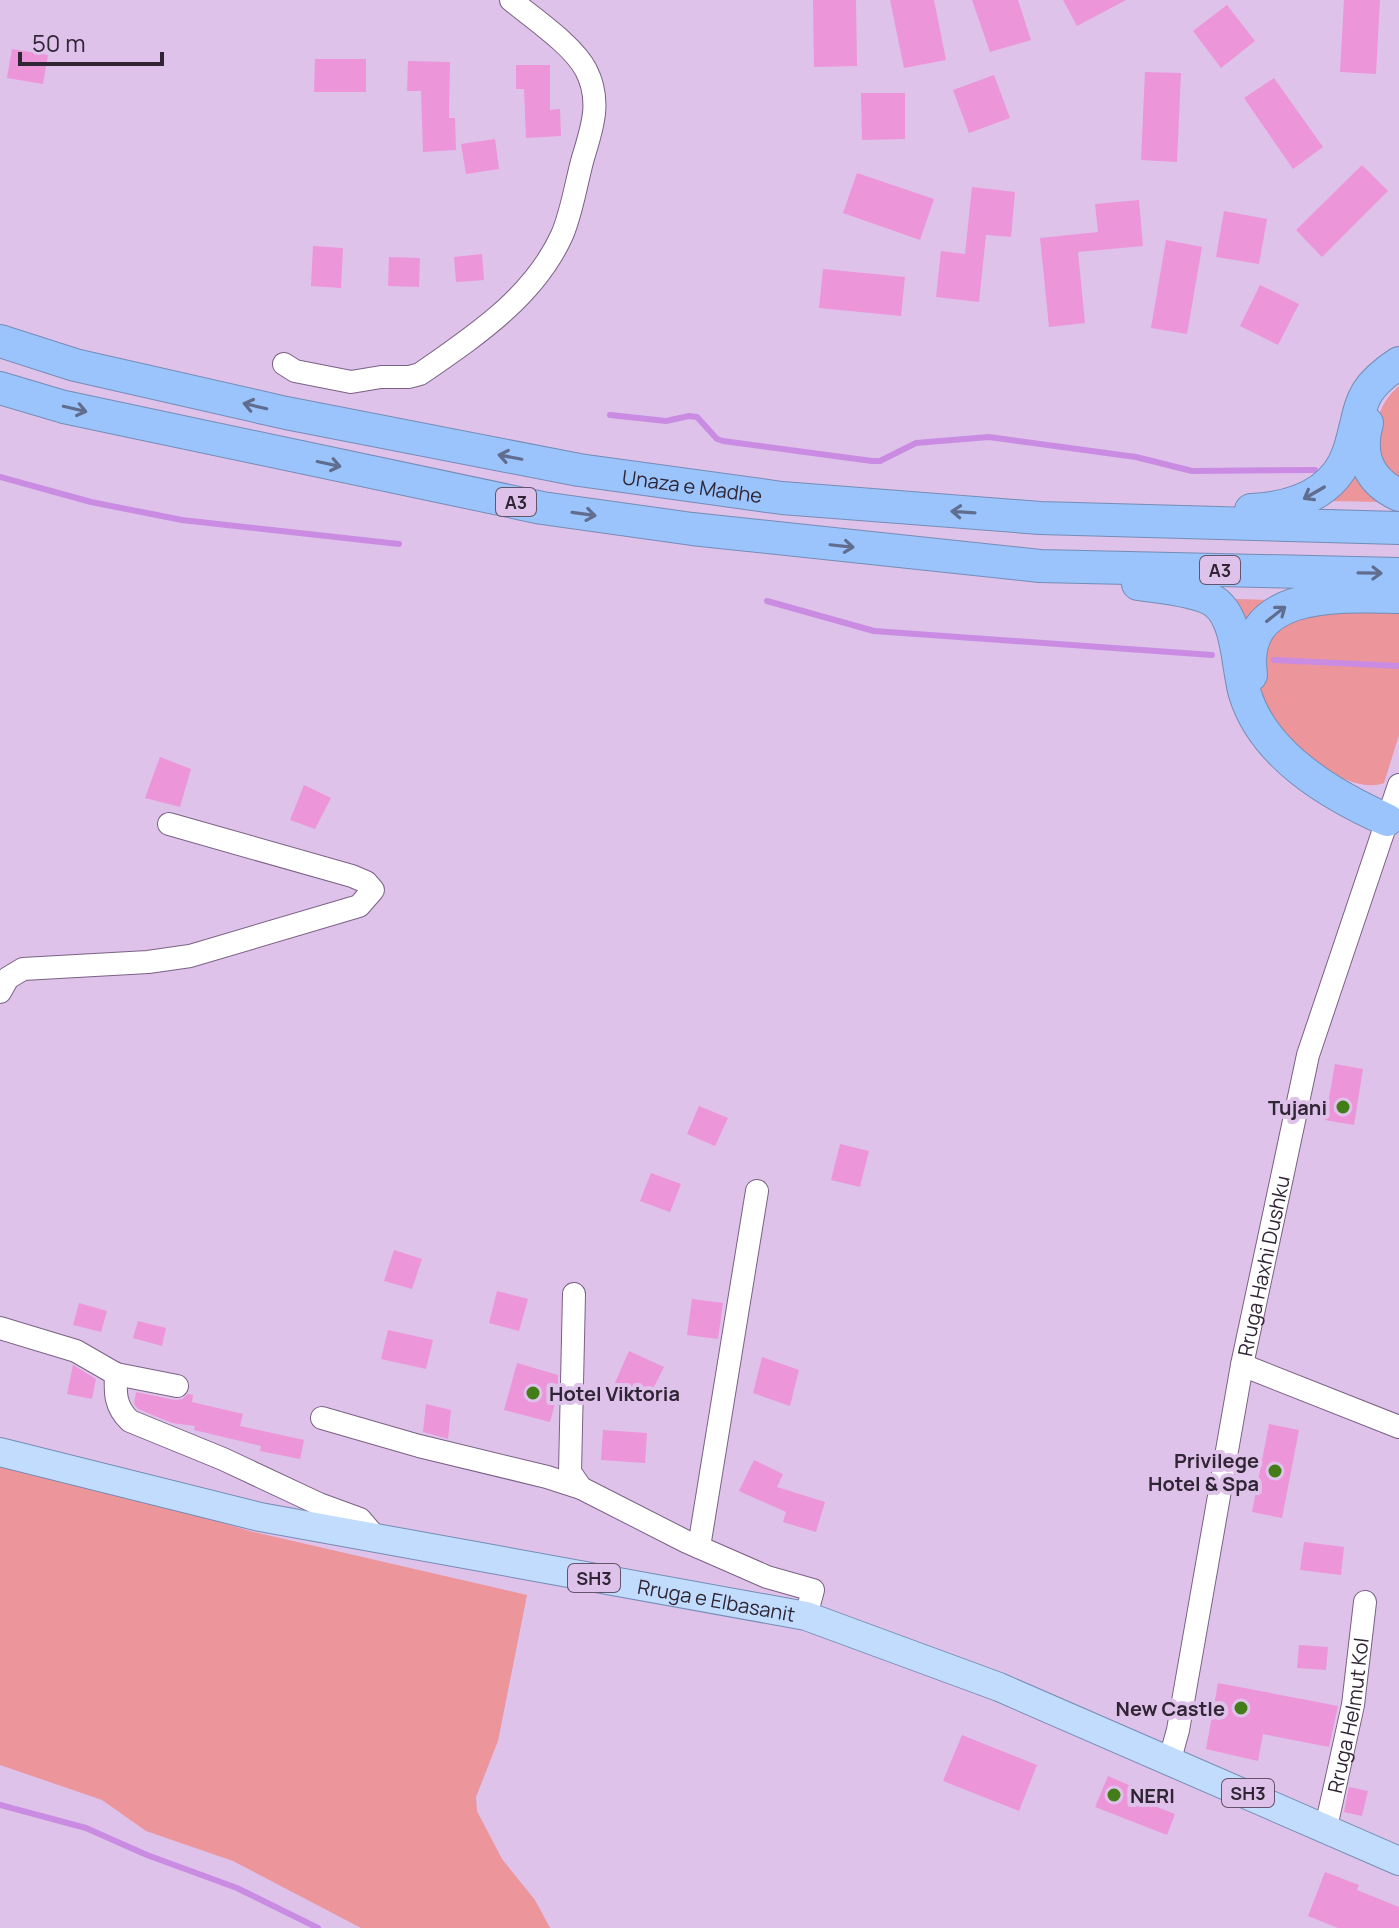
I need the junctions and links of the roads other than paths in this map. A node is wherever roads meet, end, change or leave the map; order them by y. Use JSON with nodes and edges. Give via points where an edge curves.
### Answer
{"nodes":[{"id":1,"x":511,"y":0,"type":"edge"},
{"id":2,"x":0,"y":341,"type":"edge"},
{"id":3,"x":1399,"y":363,"type":"edge"},
{"id":4,"x":284,"y":364,"type":"dead end"},
{"id":5,"x":1399,"y":378,"type":"edge"},
{"id":6,"x":0,"y":388,"type":"edge"},
{"id":7,"x":1399,"y":495,"type":"edge"},
{"id":8,"x":1040,"y":518,"type":"junction"},
{"id":9,"x":1399,"y":528,"type":"edge"},
{"id":10,"x":1040,"y":566,"type":"junction"},
{"id":11,"x":1399,"y":574,"type":"edge"},
{"id":12,"x":1399,"y":597,"type":"edge"},
{"id":13,"x":1393,"y":802,"type":"edge"},
{"id":14,"x":169,"y":824,"type":"dead end"},
{"id":15,"x":0,"y":992,"type":"edge"},
{"id":16,"x":757,"y":1191,"type":"dead end"},
{"id":17,"x":574,"y":1294,"type":"dead end"},
{"id":18,"x":0,"y":1328,"type":"edge"},
{"id":19,"x":1242,"y":1365,"type":"junction"},
{"id":20,"x":116,"y":1374,"type":"junction"},
{"id":21,"x":177,"y":1386,"type":"dead end"},
{"id":22,"x":322,"y":1418,"type":"dead end"},
{"id":23,"x":1399,"y":1427,"type":"edge"},
{"id":24,"x":0,"y":1452,"type":"edge"},
{"id":25,"x":581,"y":1488,"type":"junction"},
{"id":26,"x":377,"y":1539,"type":"junction"},
{"id":27,"x":699,"y":1547,"type":"junction"},
{"id":28,"x":1365,"y":1602,"type":"dead end"},
{"id":29,"x":806,"y":1616,"type":"junction"},
{"id":30,"x":1170,"y":1759,"type":"junction"},
{"id":31,"x":1326,"y":1827,"type":"junction"},
{"id":32,"x":1399,"y":1861,"type":"edge"}],
"edges":[{"from":1,"to":4,"type":"street","via":[[585,67],[595,90],[596,115],[562,233],[546,263],[506,310],[420,374],[351,382]]},
{"from":8,"to":2,"type":"highway","name":"Unaza e Madhe","number":"A3","one_way":true,"via":[[782,498],[579,470],[286,413],[75,365]]},
{"from":3,"to":8,"type":"highway","one_way":true,"via":[[1364,396],[1341,470],[1309,498],[1272,509]]},
{"from":5,"to":7,"type":"highway","via":[[1375,402],[1363,445],[1366,465]]},
{"from":6,"to":10,"type":"highway","name":"Unaza e Madhe","number":"A3","one_way":true,"via":[[64,407],[542,508]]},
{"from":8,"to":9,"type":"highway","name":"Unaza e Madhe","number":"A3"},
{"from":10,"to":11,"type":"highway","name":"Unaza e Madhe","number":"A3","one_way":true},
{"from":10,"to":13,"type":"highway","via":[[1217,603],[1235,640],[1245,693],[1258,722],[1292,762],[1332,793]]},
{"from":13,"to":12,"type":"highway","one_way":true,"via":[[1339,785],[1304,762],[1260,710],[1250,668],[1260,628],[1288,604],[1344,596]]},
{"from":13,"to":19,"type":"street","name":"Rruga Haxhi Dushku","via":[[1308,1055]]},
{"from":14,"to":15,"type":"street","via":[[352,876],[373,890],[359,906],[190,956],[23,969],[8,978]]},
{"from":16,"to":27,"type":"street"},
{"from":17,"to":25,"type":"street","via":[[570,1472]]},
{"from":18,"to":20,"type":"street","via":[[76,1351]]},
{"from":19,"to":23,"type":"street"},
{"from":19,"to":30,"type":"street","name":"Rruga Haxhi Dushku"},
{"from":20,"to":21,"type":"street"},
{"from":20,"to":26,"type":"street","via":[[116,1400],[130,1421],[360,1519]]},
{"from":22,"to":25,"type":"street"},
{"from":24,"to":26,"type":"main road","name":"Rruga e Elbasanit","number":"SH3","via":[[260,1517]]},
{"from":25,"to":27,"type":"street"},
{"from":26,"to":29,"type":"main road","name":"Rruga e Elbasanit","number":"SH3"},
{"from":27,"to":29,"type":"street","via":[[767,1577],[813,1590]]},
{"from":28,"to":31,"type":"street","name":"Rruga Helmut Kol","via":[[1353,1705]]},
{"from":29,"to":30,"type":"main road","name":"Rruga e Elbasanit","number":"SH3","via":[[939,1663]]},
{"from":30,"to":31,"type":"main road","name":"Rruga e Elbasanit","number":"SH3"},
{"from":31,"to":32,"type":"main road","name":"Rruga e Elbasanit","number":"SH3"}]}
